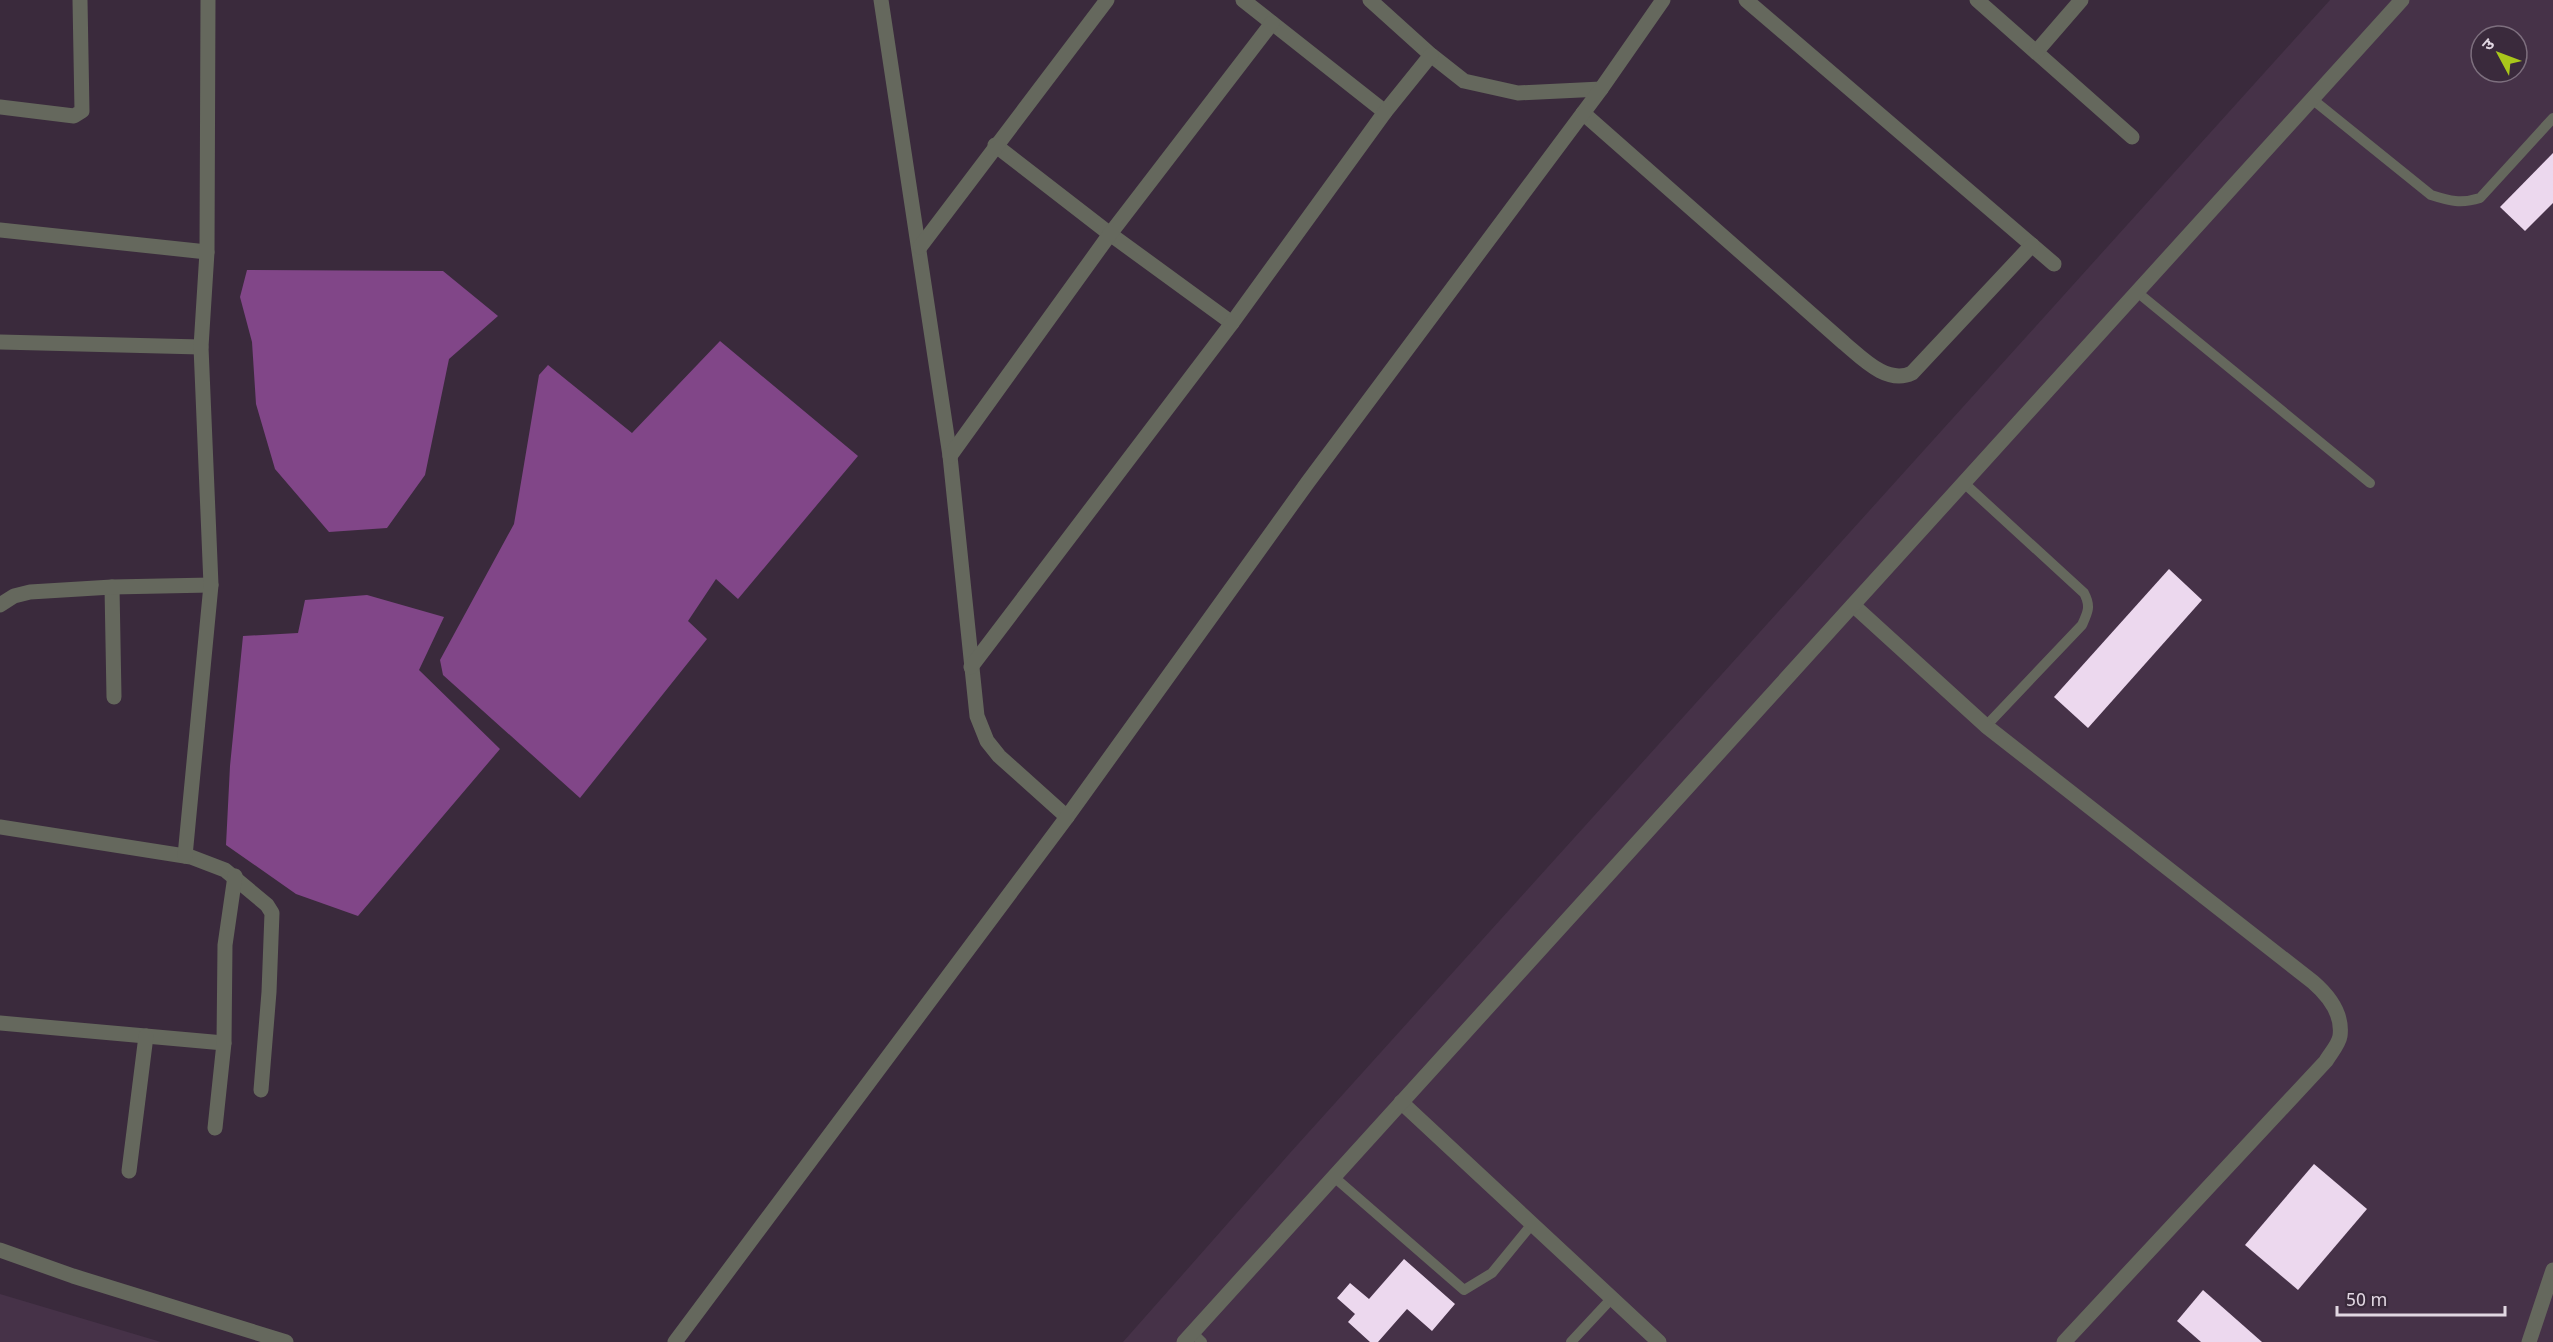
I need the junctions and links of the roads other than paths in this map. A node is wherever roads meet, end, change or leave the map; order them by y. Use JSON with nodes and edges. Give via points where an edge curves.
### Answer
{"nodes":[{"id":1,"x":80,"y":0,"type":"edge"},
{"id":2,"x":208,"y":0,"type":"edge"},
{"id":3,"x":881,"y":0,"type":"edge"},
{"id":4,"x":1107,"y":0,"type":"edge"},
{"id":5,"x":1243,"y":0,"type":"edge"},
{"id":6,"x":1370,"y":0,"type":"edge"},
{"id":7,"x":1663,"y":0,"type":"edge"},
{"id":8,"x":1746,"y":0,"type":"edge"},
{"id":9,"x":1977,"y":0,"type":"edge"},
{"id":10,"x":2081,"y":0,"type":"edge"},
{"id":11,"x":2402,"y":0,"type":"edge"},
{"id":12,"x":1272,"y":23,"type":"junction"},
{"id":13,"x":2036,"y":52,"type":"junction"},
{"id":14,"x":1431,"y":55,"type":"junction"},
{"id":15,"x":1601,"y":89,"type":"junction"},
{"id":16,"x":2312,"y":99,"type":"junction"},
{"id":17,"x":0,"y":107,"type":"edge"},
{"id":18,"x":1385,"y":112,"type":"junction"},
{"id":19,"x":1583,"y":113,"type":"junction"},
{"id":20,"x":2553,"y":118,"type":"edge"},
{"id":21,"x":2132,"y":137,"type":"dead end"},
{"id":22,"x":995,"y":145,"type":"junction"},
{"id":23,"x":0,"y":230,"type":"edge"},
{"id":24,"x":1110,"y":234,"type":"junction"},
{"id":25,"x":2032,"y":245,"type":"junction"},
{"id":26,"x":920,"y":247,"type":"junction"},
{"id":27,"x":207,"y":252,"type":"junction"},
{"id":28,"x":2054,"y":264,"type":"dead end"},
{"id":29,"x":2137,"y":292,"type":"junction"},
{"id":30,"x":1232,"y":323,"type":"junction"},
{"id":31,"x":0,"y":342,"type":"edge"},
{"id":32,"x":201,"y":347,"type":"junction"},
{"id":33,"x":950,"y":456,"type":"junction"},
{"id":34,"x":1964,"y":483,"type":"junction"},
{"id":35,"x":2370,"y":483,"type":"dead end"},
{"id":36,"x":211,"y":585,"type":"junction"},
{"id":37,"x":112,"y":587,"type":"junction"},
{"id":38,"x":0,"y":605,"type":"edge"},
{"id":39,"x":1853,"y":605,"type":"junction"},
{"id":40,"x":971,"y":667,"type":"junction"},
{"id":41,"x":114,"y":697,"type":"dead end"},
{"id":42,"x":1986,"y":726,"type":"junction"},
{"id":43,"x":1067,"y":817,"type":"junction"},
{"id":44,"x":0,"y":827,"type":"edge"},
{"id":45,"x":185,"y":856,"type":"junction"},
{"id":46,"x":235,"y":876,"type":"junction"},
{"id":47,"x":0,"y":1023,"type":"edge"},
{"id":48,"x":146,"y":1036,"type":"junction"},
{"id":49,"x":224,"y":1043,"type":"junction"},
{"id":50,"x":261,"y":1090,"type":"dead end"},
{"id":51,"x":1401,"y":1102,"type":"junction"},
{"id":52,"x":215,"y":1128,"type":"dead end"},
{"id":53,"x":129,"y":1171,"type":"dead end"},
{"id":54,"x":1334,"y":1177,"type":"junction"},
{"id":55,"x":1532,"y":1224,"type":"junction"},
{"id":56,"x":0,"y":1250,"type":"edge"},
{"id":57,"x":2553,"y":1269,"type":"edge"},
{"id":58,"x":1612,"y":1298,"type":"junction"},
{"id":59,"x":1193,"y":1339,"type":"edge"},
{"id":60,"x":286,"y":1342,"type":"edge"},
{"id":61,"x":675,"y":1342,"type":"edge"},
{"id":62,"x":1571,"y":1342,"type":"edge"},
{"id":63,"x":1659,"y":1342,"type":"edge"},
{"id":64,"x":2064,"y":1342,"type":"edge"},
{"id":65,"x":2529,"y":1342,"type":"edge"}],
"edges":[{"from":1,"to":17,"type":"street","via":[[83,107],[79,115]]},
{"from":2,"to":27,"type":"street"},
{"from":3,"to":26,"type":"street"},
{"from":4,"to":22,"type":"street"},
{"from":5,"to":12,"type":"street"},
{"from":6,"to":14,"type":"street"},
{"from":7,"to":15,"type":"street"},
{"from":8,"to":25,"type":"street"},
{"from":9,"to":13,"type":"street"},
{"from":10,"to":13,"type":"street"},
{"from":11,"to":16,"type":"street"},
{"from":12,"to":18,"type":"street"},
{"from":12,"to":24,"type":"street"},
{"from":13,"to":21,"type":"street"},
{"from":14,"to":15,"type":"street","via":[[1464,81],[1488,88],[1518,93]]},
{"from":14,"to":18,"type":"street"},
{"from":15,"to":19,"type":"street"},
{"from":16,"to":20,"type":"lane","via":[[2431,195],[2453,202],[2480,198]]},
{"from":16,"to":29,"type":"street"},
{"from":18,"to":30,"type":"street"},
{"from":19,"to":25,"type":"street","via":[[1844,343],[1891,376],[1902,378],[1912,373]]},
{"from":19,"to":43,"type":"street","via":[[1308,482]]},
{"from":22,"to":24,"type":"street"},
{"from":22,"to":26,"type":"street"},
{"from":23,"to":27,"type":"street"},
{"from":24,"to":30,"type":"street"},
{"from":24,"to":33,"type":"street"},
{"from":25,"to":28,"type":"street"},
{"from":26,"to":33,"type":"street"},
{"from":27,"to":32,"type":"street"},
{"from":29,"to":34,"type":"street"},
{"from":29,"to":35,"type":"lane"},
{"from":30,"to":40,"type":"street"},
{"from":31,"to":32,"type":"street"},
{"from":32,"to":36,"type":"street"},
{"from":33,"to":40,"type":"street"},
{"from":34,"to":39,"type":"street"},
{"from":34,"to":42,"type":"lane","via":[[2084,593],[2089,609],[2082,625]]},
{"from":36,"to":37,"type":"street"},
{"from":36,"to":45,"type":"street"},
{"from":37,"to":38,"type":"street","via":[[30,592]]},
{"from":37,"to":41,"type":"street"},
{"from":39,"to":42,"type":"street"},
{"from":39,"to":51,"type":"street"},
{"from":40,"to":43,"type":"street","via":[[977,716],[987,741]]},
{"from":42,"to":64,"type":"street","via":[[2321,988],[2337,1012],[2340,1036],[2326,1061]]},
{"from":43,"to":61,"type":"street"},
{"from":44,"to":45,"type":"street"},
{"from":45,"to":46,"type":"street"},
{"from":46,"to":49,"type":"street","via":[[225,945]]},
{"from":46,"to":50,"type":"street","via":[[272,913]]},
{"from":47,"to":48,"type":"street"},
{"from":48,"to":49,"type":"street"},
{"from":48,"to":53,"type":"street"},
{"from":49,"to":52,"type":"street"},
{"from":51,"to":54,"type":"street"},
{"from":51,"to":55,"type":"street"},
{"from":54,"to":55,"type":"lane","via":[[1464,1290],[1492,1273]]},
{"from":54,"to":59,"type":"street"},
{"from":55,"to":58,"type":"street"},
{"from":56,"to":60,"type":"street"},
{"from":57,"to":65,"type":"street"},
{"from":58,"to":62,"type":"lane"},
{"from":58,"to":63,"type":"street"}]}
